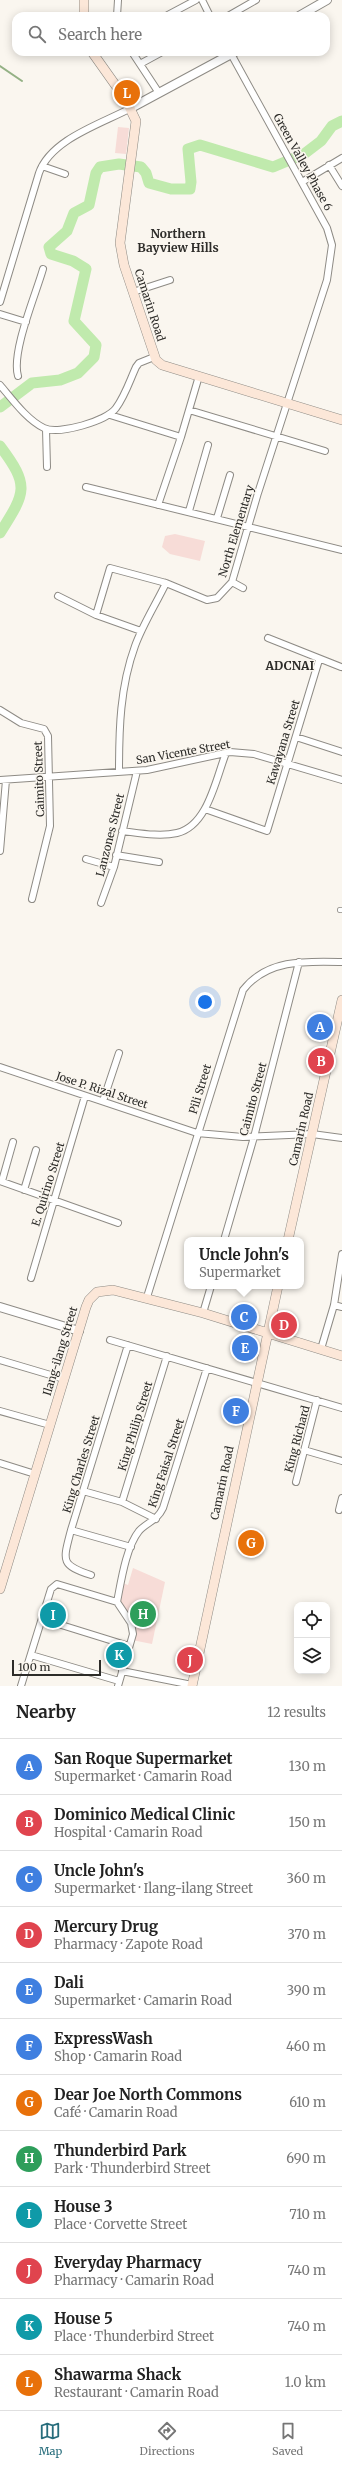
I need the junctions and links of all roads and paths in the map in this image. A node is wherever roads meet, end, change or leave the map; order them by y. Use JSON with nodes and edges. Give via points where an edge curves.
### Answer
{"nodes":[{"id":1,"x":84,"y":0,"type":"edge"},
{"id":2,"x":118,"y":0,"type":"edge"},
{"id":3,"x":196,"y":0,"type":"edge"},
{"id":4,"x":202,"y":0,"type":"edge"},
{"id":5,"x":256,"y":0,"type":"edge"},
{"id":6,"x":327,"y":0,"type":"edge"},
{"id":7,"x":84,"y":12,"type":"edge"},
{"id":8,"x":117,"y":12,"type":"edge"},
{"id":9,"x":174,"y":12,"type":"edge"},
{"id":10,"x":208,"y":12,"type":"edge"},
{"id":11,"x":235,"y":12,"type":"edge"},
{"id":12,"x":305,"y":12,"type":"edge"},
{"id":13,"x":95,"y":56,"type":"edge"},
{"id":14,"x":135,"y":56,"type":"edge"},
{"id":15,"x":155,"y":56,"type":"edge"},
{"id":16,"x":227,"y":56,"type":"edge"},
{"id":17,"x":234,"y":56,"type":"edge"},
{"id":18,"x":140,"y":64,"type":"junction"},
{"id":19,"x":159,"y":93,"type":"junction"},
{"id":20,"x":131,"y":108,"type":"junction"},
{"id":21,"x":342,"y":158,"type":"edge"},
{"id":22,"x":329,"y":165,"type":"junction"},
{"id":23,"x":42,"y":166,"type":"junction"},
{"id":24,"x":65,"y":174,"type":"dead end"},
{"id":25,"x":301,"y":180,"type":"junction"},
{"id":26,"x":342,"y":186,"type":"edge"},
{"id":27,"x":43,"y":269,"type":"dead end"},
{"id":28,"x":170,"y":280,"type":"dead end"},
{"id":29,"x":2,"y":286,"type":"edge"},
{"id":30,"x":133,"y":292,"type":"junction"},
{"id":31,"x":0,"y":302,"type":"edge"},
{"id":32,"x":0,"y":314,"type":"edge"},
{"id":33,"x":26,"y":322,"type":"junction"},
{"id":34,"x":154,"y":357,"type":"junction"},
{"id":35,"x":18,"y":376,"type":"dead end"},
{"id":36,"x":199,"y":376,"type":"junction"},
{"id":37,"x":1,"y":386,"type":"edge"},
{"id":38,"x":288,"y":403,"type":"junction"},
{"id":39,"x":189,"y":410,"type":"junction"},
{"id":40,"x":110,"y":415,"type":"junction"},
{"id":41,"x":342,"y":420,"type":"edge"},
{"id":42,"x":46,"y":429,"type":"junction"},
{"id":43,"x":181,"y":437,"type":"junction"},
{"id":44,"x":277,"y":437,"type":"junction"},
{"id":45,"x":208,"y":445,"type":"dead end"},
{"id":46,"x":325,"y":451,"type":"dead end"},
{"id":47,"x":47,"y":467,"type":"dead end"},
{"id":48,"x":230,"y":475,"type":"dead end"},
{"id":49,"x":86,"y":487,"type":"dead end"},
{"id":50,"x":158,"y":505,"type":"junction"},
{"id":51,"x":189,"y":511,"type":"junction"},
{"id":52,"x":217,"y":518,"type":"junction"},
{"id":53,"x":249,"y":527,"type":"junction"},
{"id":54,"x":342,"y":550,"type":"edge"},
{"id":55,"x":232,"y":582,"type":"junction"},
{"id":56,"x":166,"y":583,"type":"junction"},
{"id":57,"x":243,"y":588,"type":"dead end"},
{"id":58,"x":58,"y":596,"type":"dead end"},
{"id":59,"x":96,"y":615,"type":"junction"},
{"id":60,"x":141,"y":631,"type":"junction"},
{"id":61,"x":268,"y":638,"type":"dead end"},
{"id":62,"x":319,"y":660,"type":"junction"},
{"id":63,"x":341,"y":667,"type":"edge"},
{"id":64,"x":0,"y":710,"type":"edge"},
{"id":65,"x":296,"y":737,"type":"junction"},
{"id":66,"x":342,"y":752,"type":"edge"},
{"id":67,"x":226,"y":753,"type":"junction"},
{"id":68,"x":288,"y":764,"type":"junction"},
{"id":69,"x":137,"y":771,"type":"junction"},
{"id":70,"x":119,"y":772,"type":"junction"},
{"id":71,"x":50,"y":776,"type":"junction"},
{"id":72,"x":3,"y":780,"type":"edge"},
{"id":73,"x":342,"y":780,"type":"edge"},
{"id":74,"x":205,"y":809,"type":"junction"},
{"id":75,"x":122,"y":831,"type":"junction"},
{"id":76,"x":0,"y":851,"type":"edge"},
{"id":77,"x":116,"y":855,"type":"junction"},
{"id":78,"x":86,"y":859,"type":"dead end"},
{"id":79,"x":159,"y":862,"type":"dead end"},
{"id":80,"x":114,"y":867,"type":"junction"},
{"id":81,"x":32,"y":899,"type":"dead end"},
{"id":82,"x":101,"y":903,"type":"dead end"},
{"id":83,"x":299,"y":962,"type":"junction"},
{"id":84,"x":342,"y":962,"type":"edge"},
{"id":85,"x":341,"y":1006,"type":"edge"},
{"id":86,"x":119,"y":1053,"type":"dead end"},
{"id":87,"x":0,"y":1067,"type":"edge"},
{"id":88,"x":85,"y":1096,"type":"junction"},
{"id":89,"x":103,"y":1102,"type":"junction"},
{"id":90,"x":197,"y":1132,"type":"junction"},
{"id":91,"x":312,"y":1134,"type":"junction"},
{"id":92,"x":254,"y":1137,"type":"junction"},
{"id":93,"x":342,"y":1138,"type":"edge"},
{"id":94,"x":13,"y":1142,"type":"dead end"},
{"id":95,"x":36,"y":1150,"type":"dead end"},
{"id":96,"x":1,"y":1181,"type":"edge"},
{"id":97,"x":24,"y":1190,"type":"junction"},
{"id":98,"x":54,"y":1200,"type":"junction"},
{"id":99,"x":118,"y":1223,"type":"dead end"},
{"id":100,"x":225,"y":1237,"type":"edge"},
{"id":101,"x":289,"y":1237,"type":"edge"},
{"id":102,"x":342,"y":1254,"type":"edge"},
{"id":103,"x":31,"y":1278,"type":"dead end"},
{"id":104,"x":210,"y":1289,"type":"edge"},
{"id":105,"x":277,"y":1289,"type":"edge"},
{"id":106,"x":147,"y":1297,"type":"junction"},
{"id":107,"x":334,"y":1305,"type":"junction"},
{"id":108,"x":0,"y":1307,"type":"edge"},
{"id":109,"x":342,"y":1307,"type":"edge"},
{"id":110,"x":203,"y":1312,"type":"junction"},
{"id":111,"x":79,"y":1331,"type":"junction"},
{"id":112,"x":267,"y":1332,"type":"junction"},
{"id":113,"x":110,"y":1340,"type":"dead end"},
{"id":114,"x":128,"y":1345,"type":"junction"},
{"id":115,"x":321,"y":1349,"type":"junction"},
{"id":116,"x":167,"y":1356,"type":"junction"},
{"id":117,"x":342,"y":1356,"type":"edge"},
{"id":118,"x":0,"y":1360,"type":"edge"},
{"id":119,"x":207,"y":1368,"type":"junction"},
{"id":120,"x":64,"y":1379,"type":"junction"},
{"id":121,"x":256,"y":1381,"type":"junction"},
{"id":122,"x":317,"y":1400,"type":"junction"},
{"id":123,"x":342,"y":1408,"type":"edge"},
{"id":124,"x":0,"y":1411,"type":"edge"},
{"id":125,"x":50,"y":1425,"type":"junction"},
{"id":126,"x":304,"y":1450,"type":"junction"},
{"id":127,"x":342,"y":1460,"type":"edge"},
{"id":128,"x":0,"y":1463,"type":"edge"},
{"id":129,"x":35,"y":1474,"type":"junction"},
{"id":130,"x":296,"y":1482,"type":"dead end"},
{"id":131,"x":83,"y":1491,"type":"junction"},
{"id":132,"x":342,"y":1499,"type":"edge"},
{"id":133,"x":122,"y":1502,"type":"junction"},
{"id":134,"x":339,"y":1510,"type":"dead end"},
{"id":135,"x":156,"y":1519,"type":"junction"},
{"id":136,"x":71,"y":1530,"type":"junction"},
{"id":137,"x":131,"y":1547,"type":"junction"},
{"id":138,"x":91,"y":1575,"type":"dead end"},
{"id":139,"x":0,"y":1589,"type":"edge"},
{"id":140,"x":117,"y":1602,"type":"junction"},
{"id":141,"x":42,"y":1619,"type":"junction"},
{"id":142,"x":129,"y":1646,"type":"junction"},
{"id":143,"x":31,"y":1654,"type":"junction"},
{"id":144,"x":122,"y":1671,"type":"junction"},
{"id":145,"x":118,"y":1683,"type":"edge"},
{"id":146,"x":21,"y":1686,"type":"edge"},
{"id":147,"x":192,"y":1686,"type":"edge"}],
"edges":[{"from":1,"to":7,"type":"main road"},
{"from":2,"to":8,"type":"street"},
{"from":3,"to":9,"type":"street"},
{"from":4,"to":10,"type":"street"},
{"from":5,"to":11,"type":"street"},
{"from":6,"to":12,"type":"street"},
{"from":13,"to":20,"type":"main road","name":"Camarin Road"},
{"from":14,"to":18,"type":"street"},
{"from":15,"to":18,"type":"street"},
{"from":16,"to":19,"type":"street"},
{"from":17,"to":25,"type":"street","name":"Green Valley Phase 6"},
{"from":18,"to":19,"type":"street"},
{"from":19,"to":20,"type":"street"},
{"from":20,"to":23,"type":"street","via":[[62,144],[52,151]]},
{"from":20,"to":30,"type":"main road","name":"Camarin Road","via":[[136,126],[120,237],[124,265]]},
{"from":21,"to":22,"type":"street"},
{"from":22,"to":25,"type":"street"},
{"from":22,"to":26,"type":"street"},
{"from":23,"to":24,"type":"street"},
{"from":23,"to":29,"type":"street"},
{"from":25,"to":38,"type":"street","name":"Green Valley Phase 6","via":[[328,228],[332,245],[330,265]]},
{"from":27,"to":33,"type":"street"},
{"from":28,"to":30,"type":"street"},
{"from":29,"to":31,"type":"street"},
{"from":30,"to":34,"type":"main road","name":"Camarin Road"},
{"from":32,"to":33,"type":"street"},
{"from":33,"to":35,"type":"street","via":[[16,366]]},
{"from":34,"to":36,"type":"main road","name":"Camarin Road","via":[[162,365]]},
{"from":34,"to":40,"type":"street","via":[[139,363],[120,403]]},
{"from":36,"to":38,"type":"main road","name":"Camarin Road"},
{"from":36,"to":39,"type":"street"},
{"from":37,"to":42,"type":"street","via":[[22,410]]},
{"from":38,"to":41,"type":"main road","name":"Camarin Road"},
{"from":38,"to":44,"type":"street","name":"North Elementary"},
{"from":39,"to":43,"type":"street"},
{"from":39,"to":44,"type":"street"},
{"from":40,"to":42,"type":"street","via":[[63,430]]},
{"from":40,"to":43,"type":"street"},
{"from":42,"to":47,"type":"street"},
{"from":43,"to":50,"type":"street"},
{"from":44,"to":46,"type":"street"},
{"from":44,"to":53,"type":"street","name":"North Elementary"},
{"from":45,"to":51,"type":"street"},
{"from":48,"to":52,"type":"street"},
{"from":49,"to":50,"type":"street"},
{"from":50,"to":51,"type":"street"},
{"from":51,"to":52,"type":"street"},
{"from":52,"to":53,"type":"street"},
{"from":53,"to":54,"type":"street"},
{"from":53,"to":55,"type":"street","name":"North Elementary"},
{"from":55,"to":56,"type":"street","name":"North Elementary","via":[[216,598],[207,600]]},
{"from":55,"to":57,"type":"street"},
{"from":56,"to":59,"type":"street","name":"North Elementary","via":[[110,568]]},
{"from":56,"to":60,"type":"street"},
{"from":58,"to":59,"type":"street"},
{"from":59,"to":60,"type":"street"},
{"from":60,"to":70,"type":"street","via":[[131,657],[120,705]]},
{"from":61,"to":62,"type":"street"},
{"from":62,"to":63,"type":"street"},
{"from":62,"to":65,"type":"street","name":"Kawayana Street"},
{"from":64,"to":71,"type":"street","name":"Caimito Street","via":[[21,723],[44,729],[48,736]]},
{"from":65,"to":66,"type":"street"},
{"from":65,"to":68,"type":"street","name":"Kawayana Street"},
{"from":67,"to":68,"type":"street","name":"San Vicente Street","via":[[254,754]]},
{"from":67,"to":69,"type":"street","name":"San Vicente Street"},
{"from":67,"to":74,"type":"street"},
{"from":68,"to":73,"type":"street","name":"San Vicente Street"},
{"from":68,"to":74,"type":"street","name":"Kawayana Street","via":[[267,831]]},
{"from":69,"to":70,"type":"street","name":"San Vicente Street"},
{"from":69,"to":75,"type":"street","name":"Lanzones Street"},
{"from":70,"to":71,"type":"street","name":"San Vicente Street"},
{"from":71,"to":72,"type":"street","name":"San Vicente Street"},
{"from":71,"to":81,"type":"street","name":"Caimito Street","via":[[50,826]]},
{"from":72,"to":76,"type":"street"},
{"from":74,"to":75,"type":"street","via":[[200,818],[178,833]]},
{"from":75,"to":77,"type":"street","name":"Lanzones Street"},
{"from":77,"to":79,"type":"street"},
{"from":77,"to":80,"type":"street","name":"Lanzones Street"},
{"from":78,"to":80,"type":"street"},
{"from":80,"to":82,"type":"street","name":"Lanzones Street"},
{"from":83,"to":84,"type":"street","name":"Pili Street"},
{"from":83,"to":90,"type":"street","name":"Pili Street","via":[[265,970],[253,978],[243,990]]},
{"from":83,"to":92,"type":"street","name":"Caimito Street"},
{"from":85,"to":91,"type":"main road","name":"Camarin Road"},
{"from":86,"to":89,"type":"street"},
{"from":87,"to":88,"type":"street","name":"Jose P. Rizal Street"},
{"from":88,"to":89,"type":"street","name":"Jose P. Rizal Street"},
{"from":88,"to":98,"type":"street","name":"E. Quirino Street"},
{"from":89,"to":90,"type":"street","name":"Jose P. Rizal Street"},
{"from":90,"to":92,"type":"street","name":"Jose P. Rizal Street"},
{"from":90,"to":106,"type":"street","name":"Pili Street"},
{"from":91,"to":92,"type":"street","name":"Jose P. Rizal Street"},
{"from":91,"to":93,"type":"street","name":"Jose P. Rizal Street"},
{"from":91,"to":101,"type":"main road","name":"Camarin Road"},
{"from":92,"to":100,"type":"street","name":"Caimito Street"},
{"from":94,"to":96,"type":"street"},
{"from":95,"to":97,"type":"street"},
{"from":96,"to":97,"type":"street"},
{"from":97,"to":98,"type":"street"},
{"from":98,"to":99,"type":"street"},
{"from":98,"to":103,"type":"street","name":"E. Quirino Street"},
{"from":102,"to":107,"type":"street"},
{"from":104,"to":110,"type":"street"},
{"from":105,"to":112,"type":"main road","name":"Camarin Road"},
{"from":106,"to":110,"type":"main road","name":"Ilang-ilang Street"},
{"from":106,"to":111,"type":"main road","name":"Ilang-ilang Street","via":[[113,1290],[97,1292],[89,1300]]},
{"from":107,"to":109,"type":"street"},
{"from":107,"to":115,"type":"street"},
{"from":108,"to":111,"type":"street"},
{"from":110,"to":112,"type":"main road","name":"Ilang-ilang Street"},
{"from":111,"to":120,"type":"main road","name":"Ilang-ilang Street"},
{"from":112,"to":115,"type":"main road","name":"Ilang-ilang Street"},
{"from":112,"to":121,"type":"main road","name":"Camarin Road"},
{"from":113,"to":114,"type":"street"},
{"from":114,"to":116,"type":"street"},
{"from":114,"to":131,"type":"street","name":"King Charles Street"},
{"from":115,"to":117,"type":"main road","name":"Ilang-ilang Street"},
{"from":116,"to":119,"type":"street"},
{"from":116,"to":133,"type":"street","name":"King Philip Street"},
{"from":118,"to":120,"type":"street"},
{"from":119,"to":121,"type":"street"},
{"from":119,"to":135,"type":"street","name":"King Faisal Street","via":[[165,1500]]},
{"from":120,"to":125,"type":"main road","name":"Ilang-ilang Street"},
{"from":121,"to":122,"type":"street"},
{"from":121,"to":147,"type":"main road","name":"Camarin Road"},
{"from":122,"to":123,"type":"street"},
{"from":122,"to":126,"type":"street","name":"King Richard"},
{"from":124,"to":125,"type":"street"},
{"from":125,"to":129,"type":"main road","name":"Ilang-ilang Street"},
{"from":126,"to":127,"type":"street"},
{"from":126,"to":130,"type":"street","name":"King Richard"},
{"from":128,"to":129,"type":"street"},
{"from":129,"to":139,"type":"main road","name":"Ilang-ilang Street"},
{"from":131,"to":133,"type":"street"},
{"from":131,"to":136,"type":"street","name":"King Charles Street"},
{"from":132,"to":134,"type":"street"},
{"from":133,"to":135,"type":"street"},
{"from":135,"to":137,"type":"street","name":"King Faisal Street","via":[[139,1531]]},
{"from":136,"to":137,"type":"street"},
{"from":136,"to":138,"type":"street","name":"King Charles Street","via":[[66,1555],[67,1564],[70,1568]]},
{"from":137,"to":140,"type":"street","name":"King Faisal Street"},
{"from":140,"to":141,"type":"street","via":[[55,1584]]},
{"from":140,"to":142,"type":"street","via":[[133,1627]]},
{"from":141,"to":142,"type":"street"},
{"from":141,"to":143,"type":"street"},
{"from":142,"to":144,"type":"street"},
{"from":143,"to":145,"type":"street"},
{"from":143,"to":146,"type":"street"},
{"from":144,"to":145,"type":"street"},
{"from":144,"to":147,"type":"street"}]}
